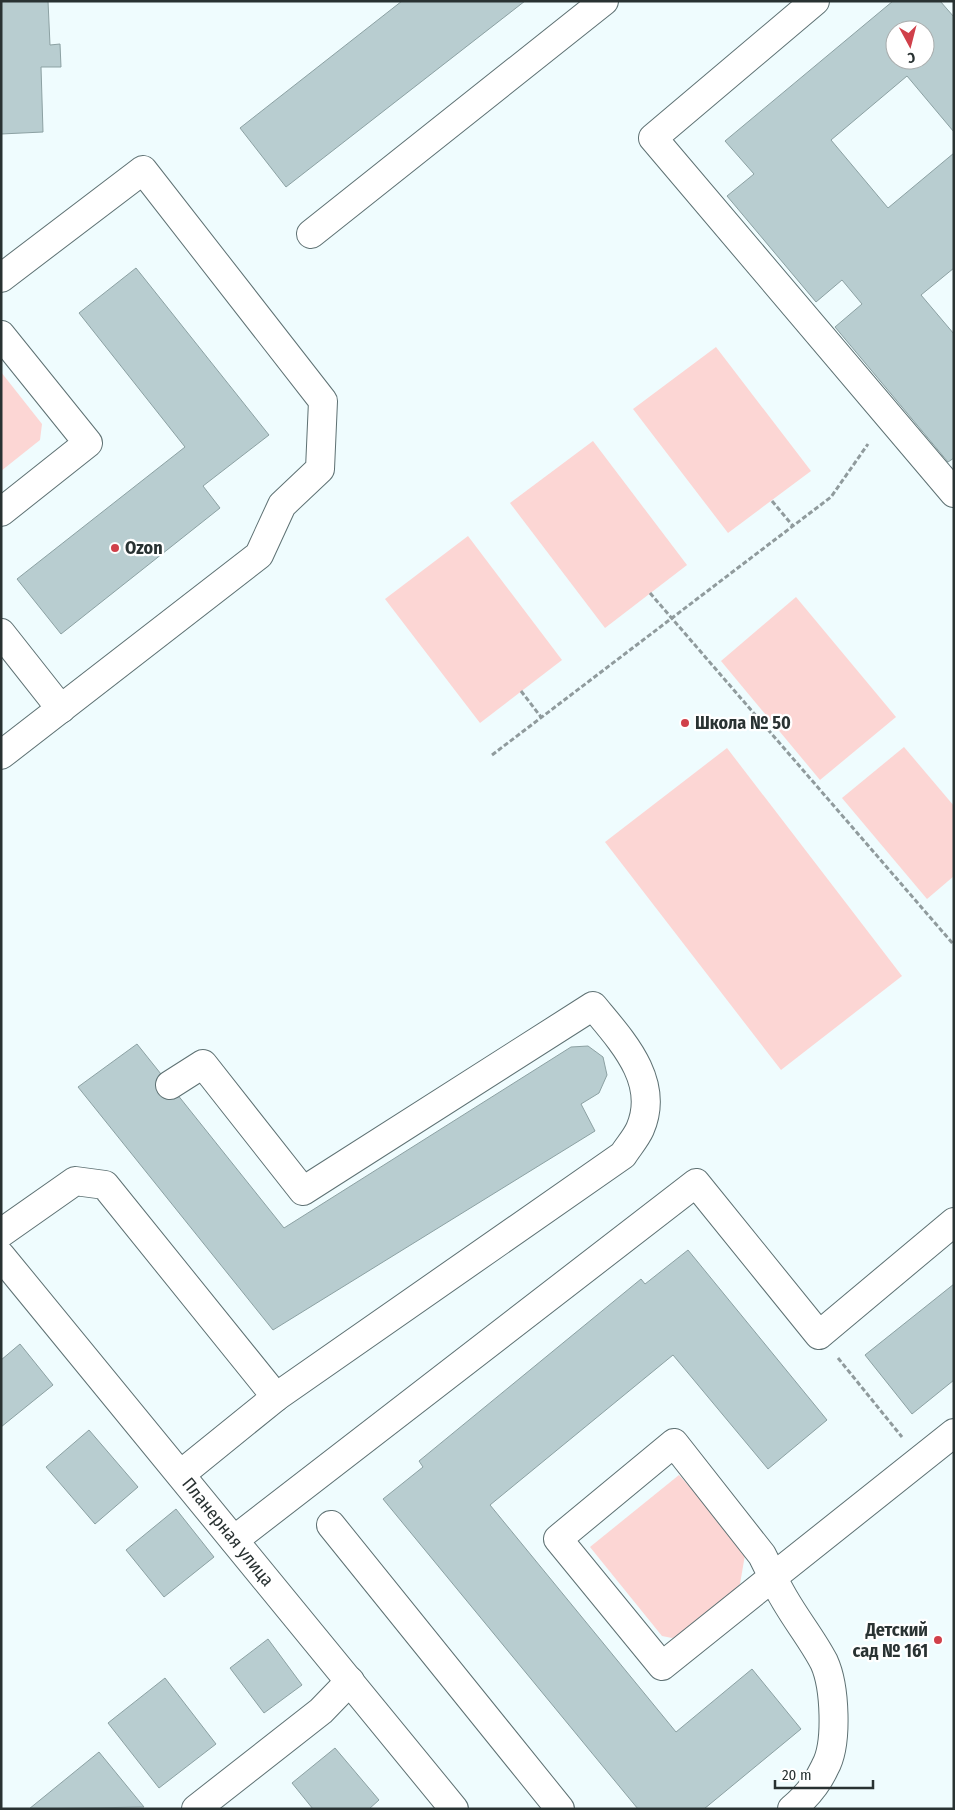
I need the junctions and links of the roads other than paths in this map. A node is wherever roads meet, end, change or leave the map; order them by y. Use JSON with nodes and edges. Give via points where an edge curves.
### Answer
{"nodes":[{"id":1,"x":604,"y":1,"type":"edge"},
{"id":2,"x":815,"y":1,"type":"edge"},
{"id":3,"x":311,"y":234,"type":"dead end"},
{"id":4,"x":1,"y":278,"type":"edge"},
{"id":5,"x":1,"y":335,"type":"edge"},
{"id":6,"x":954,"y":493,"type":"edge"},
{"id":7,"x":1,"y":512,"type":"edge"},
{"id":8,"x":1,"y":633,"type":"edge"},
{"id":9,"x":61,"y":709,"type":"junction"},
{"id":10,"x":1,"y":754,"type":"edge"},
{"id":11,"x":170,"y":1085,"type":"dead end"},
{"id":12,"x":954,"y":1222,"type":"edge"},
{"id":13,"x":1,"y":1233,"type":"edge"},
{"id":14,"x":1,"y":1256,"type":"edge"},
{"id":15,"x":276,"y":1397,"type":"junction"},
{"id":16,"x":954,"y":1433,"type":"edge"},
{"id":17,"x":181,"y":1474,"type":"junction"},
{"id":18,"x":331,"y":1525,"type":"dead end"},
{"id":19,"x":234,"y":1540,"type":"junction"},
{"id":20,"x":773,"y":1578,"type":"junction"},
{"id":21,"x":350,"y":1682,"type":"junction"},
{"id":22,"x":196,"y":1809,"type":"edge"},
{"id":23,"x":454,"y":1809,"type":"edge"},
{"id":24,"x":560,"y":1809,"type":"edge"},
{"id":25,"x":792,"y":1809,"type":"edge"}],
"edges":[{"from":1,"to":3,"type":"street"},
{"from":2,"to":6,"type":"street","via":[[653,138]]},
{"from":4,"to":9,"type":"street","via":[[143,170],[323,401],[320,469],[282,505],[259,555]]},
{"from":5,"to":7,"type":"street","via":[[88,443]]},
{"from":8,"to":9,"type":"street"},
{"from":9,"to":10,"type":"street"},
{"from":11,"to":15,"type":"street","via":[[203,1064],[303,1191],[593,1006],[638,1065],[647,1100],[640,1129],[623,1155]]},
{"from":12,"to":19,"type":"street","via":[[819,1335],[696,1183]]},
{"from":13,"to":15,"type":"street","via":[[75,1181],[105,1185]]},
{"from":14,"to":17,"type":"street","name":"Планерная улица"},
{"from":15,"to":17,"type":"street"},
{"from":16,"to":20,"type":"street"},
{"from":17,"to":19,"type":"street","name":"Планерная улица"},
{"from":18,"to":24,"type":"street"},
{"from":19,"to":21,"type":"street","name":"Планерная улица"},
{"from":20,"to":20,"type":"street","via":[[662,1666],[558,1539],[674,1444],[762,1555]]},
{"from":20,"to":25,"type":"street","via":[[782,1598],[824,1663],[832,1696],[834,1732],[826,1766]]},
{"from":21,"to":22,"type":"street","via":[[321,1711]]},
{"from":21,"to":23,"type":"street","name":"Планерная улица"}]}
